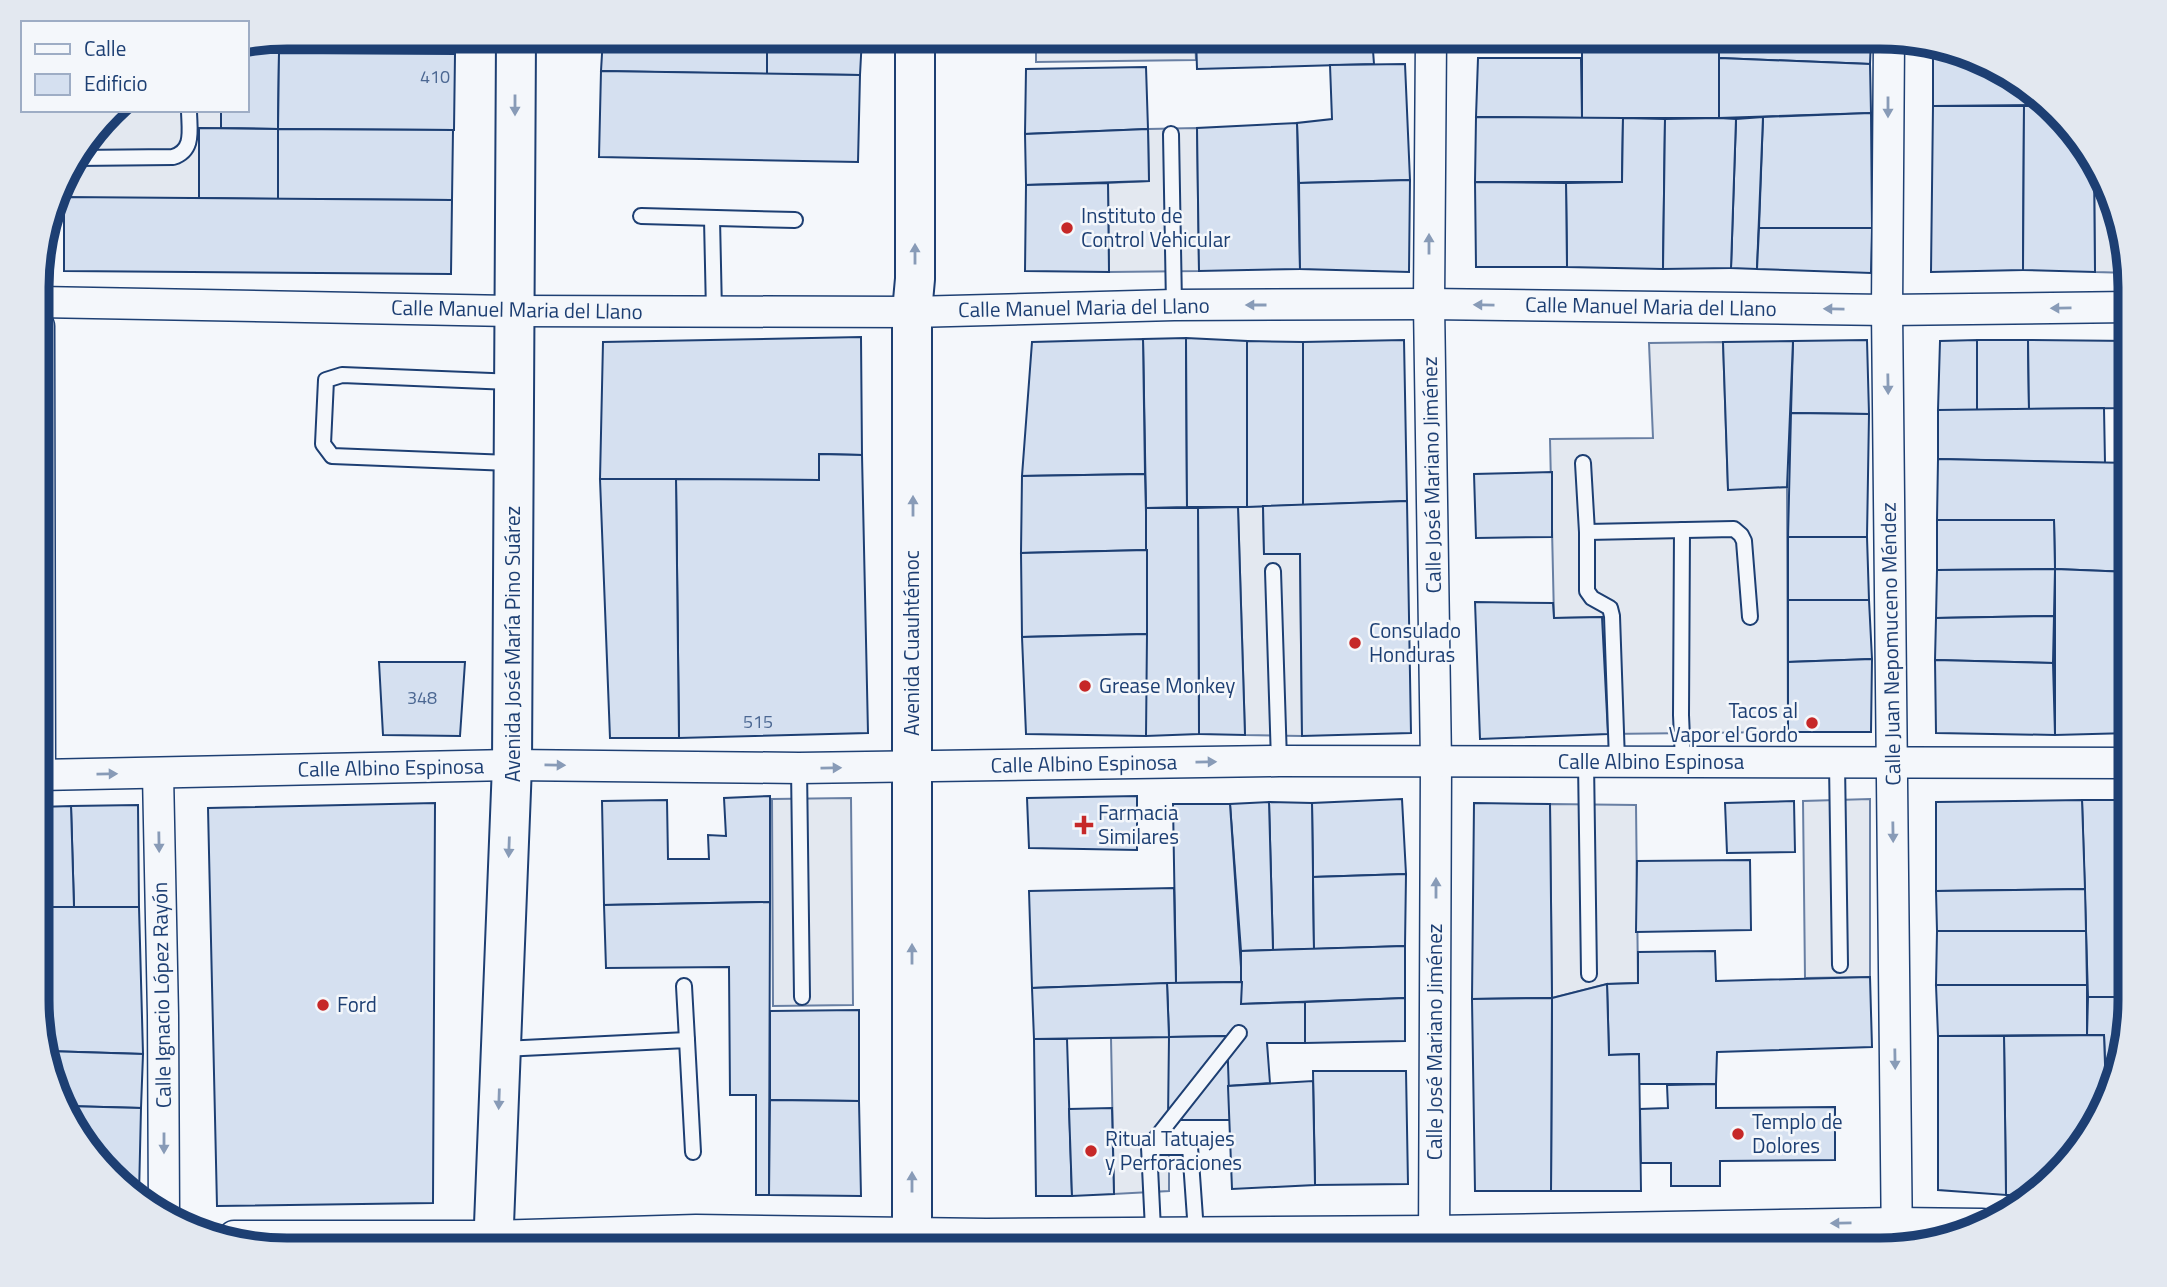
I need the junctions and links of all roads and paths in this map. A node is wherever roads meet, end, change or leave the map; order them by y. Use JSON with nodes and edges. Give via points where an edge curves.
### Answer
{"nodes":[{"id":1,"x":516,"y":49,"type":"edge"},
{"id":2,"x":915,"y":49,"type":"edge"},
{"id":3,"x":1431,"y":49,"type":"edge"},
{"id":4,"x":1889,"y":50,"type":"edge"},
{"id":5,"x":189,"y":112,"type":"edge"},
{"id":6,"x":1171,"y":134,"type":"dead end"},
{"id":7,"x":87,"y":158,"type":"edge"},
{"id":8,"x":641,"y":216,"type":"dead end"},
{"id":9,"x":712,"y":219,"type":"junction"},
{"id":10,"x":795,"y":220,"type":"dead end"},
{"id":11,"x":49,"y":302,"type":"edge"},
{"id":12,"x":1429,"y":304,"type":"junction"},
{"id":13,"x":1174,"y":305,"type":"junction"},
{"id":14,"x":2117,"y":307,"type":"edge"},
{"id":15,"x":1887,"y":310,"type":"junction"},
{"id":16,"x":515,"y":311,"type":"junction"},
{"id":17,"x":714,"y":312,"type":"junction"},
{"id":18,"x":912,"y":312,"type":"junction"},
{"id":19,"x":514,"y":383,"type":"junction"},
{"id":20,"x":514,"y":463,"type":"junction"},
{"id":21,"x":1583,"y":463,"type":"dead end"},
{"id":22,"x":1682,"y":530,"type":"junction"},
{"id":23,"x":1587,"y":532,"type":"junction"},
{"id":24,"x":1273,"y":571,"type":"dead end"},
{"id":25,"x":1751,"y":617,"type":"dead end"},
{"id":26,"x":1279,"y":761,"type":"junction"},
{"id":27,"x":1617,"y":761,"type":"junction"},
{"id":28,"x":1683,"y":761,"type":"junction"},
{"id":29,"x":1436,"y":762,"type":"junction"},
{"id":30,"x":1586,"y":762,"type":"junction"},
{"id":31,"x":1892,"y":763,"type":"junction"},
{"id":32,"x":2117,"y":763,"type":"edge"},
{"id":33,"x":1838,"y":764,"type":"junction"},
{"id":34,"x":513,"y":765,"type":"junction"},
{"id":35,"x":912,"y":766,"type":"junction"},
{"id":36,"x":799,"y":768,"type":"junction"},
{"id":37,"x":158,"y":774,"type":"junction"},
{"id":38,"x":49,"y":775,"type":"edge"},
{"id":39,"x":1840,"y":965,"type":"dead end"},
{"id":40,"x":1589,"y":974,"type":"dead end"},
{"id":41,"x":684,"y":986,"type":"dead end"},
{"id":42,"x":802,"y":997,"type":"dead end"},
{"id":43,"x":1239,"y":1033,"type":"dead end"},
{"id":44,"x":687,"y":1040,"type":"junction"},
{"id":45,"x":501,"y":1049,"type":"junction"},
{"id":46,"x":1149,"y":1147,"type":"junction"},
{"id":47,"x":693,"y":1152,"type":"dead end"},
{"id":48,"x":164,"y":1203,"type":"edge"},
{"id":49,"x":1937,"y":1230,"type":"edge"},
{"id":50,"x":1196,"y":1232,"type":"junction"},
{"id":51,"x":1896,"y":1236,"type":"edge"},
{"id":52,"x":272,"y":1237,"type":"edge"},
{"id":53,"x":1153,"y":1237,"type":"edge"},
{"id":54,"x":1170,"y":1237,"type":"edge"},
{"id":55,"x":1355,"y":1237,"type":"edge"},
{"id":56,"x":1434,"y":1237,"type":"edge"},
{"id":57,"x":1772,"y":1237,"type":"edge"},
{"id":58,"x":308,"y":1238,"type":"edge"},
{"id":59,"x":493,"y":1238,"type":"edge"},
{"id":60,"x":574,"y":1238,"type":"edge"},
{"id":61,"x":846,"y":1238,"type":"edge"},
{"id":62,"x":911,"y":1238,"type":"edge"},
{"id":63,"x":948,"y":1238,"type":"edge"},
{"id":64,"x":1070,"y":1238,"type":"edge"}],
"edges":[{"from":1,"to":16,"type":"highway","name":"Avenida José María Pino Suárez","one_way":true},
{"from":18,"to":2,"type":"highway","name":"Avenida Cuauhtémoc","one_way":true},
{"from":12,"to":3,"type":"street","name":"Calle José Mariano Jiménez","one_way":true},
{"from":4,"to":15,"type":"street","name":"Calle Juan Nepomuceno Méndez","one_way":true},
{"from":5,"to":7,"type":"lane","via":[[189,145],[183,154]]},
{"from":6,"to":13,"type":"lane"},
{"from":8,"to":9,"type":"lane"},
{"from":9,"to":10,"type":"lane"},
{"from":9,"to":17,"type":"lane"},
{"from":11,"to":16,"type":"street","name":"Calle Manuel Maria del Llano"},
{"from":12,"to":13,"type":"street","name":"Calle Manuel Maria del Llano","one_way":true},
{"from":15,"to":12,"type":"street","name":"Calle Manuel Maria del Llano","one_way":true},
{"from":12,"to":29,"type":"street","name":"Calle José Mariano Jiménez"},
{"from":13,"to":18,"type":"street","name":"Calle Manuel Maria del Llano"},
{"from":14,"to":15,"type":"street","name":"Calle Manuel Maria del Llano","one_way":true},
{"from":15,"to":31,"type":"street","name":"Calle Juan Nepomuceno Méndez","one_way":true},
{"from":16,"to":17,"type":"street","name":"Calle Manuel Maria del Llano"},
{"from":16,"to":19,"type":"highway","name":"Avenida José María Pino Suárez"},
{"from":17,"to":18,"type":"street","name":"Calle Manuel Maria del Llano"},
{"from":35,"to":18,"type":"highway","name":"Avenida Cuauhtémoc","one_way":true},
{"from":19,"to":20,"type":"highway","name":"Avenida José María Pino Suárez"},
{"from":19,"to":20,"type":"lane","via":[[342,374],[326,380],[323,444],[332,456]]},
{"from":20,"to":34,"type":"highway","name":"Avenida José María Pino Suárez"},
{"from":21,"to":23,"type":"lane"},
{"from":22,"to":23,"type":"lane"},
{"from":22,"to":25,"type":"lane","via":[[1729,528],[1741,535]]},
{"from":22,"to":28,"type":"lane"},
{"from":23,"to":27,"type":"lane","via":[[1588,595],[1611,612]]},
{"from":24,"to":26,"type":"lane"},
{"from":26,"to":29,"type":"street","name":"Calle Albino Espinosa"},
{"from":35,"to":26,"type":"street","name":"Calle Albino Espinosa","one_way":true},
{"from":27,"to":28,"type":"street","name":"Calle Albino Espinosa"},
{"from":27,"to":30,"type":"street","name":"Calle Albino Espinosa"},
{"from":28,"to":33,"type":"street","name":"Calle Albino Espinosa"},
{"from":29,"to":30,"type":"street","name":"Calle Albino Espinosa"},
{"from":56,"to":29,"type":"street","name":"Calle José Mariano Jiménez","one_way":true},
{"from":30,"to":40,"type":"lane"},
{"from":31,"to":32,"type":"street","name":"Calle Albino Espinosa"},
{"from":31,"to":33,"type":"street","name":"Calle Albino Espinosa"},
{"from":31,"to":51,"type":"street","name":"Calle Juan Nepomuceno Méndez","one_way":true},
{"from":33,"to":39,"type":"lane"},
{"from":34,"to":36,"type":"street","name":"Calle Albino Espinosa","one_way":true},
{"from":34,"to":37,"type":"street","name":"Calle Albino Espinosa"},
{"from":34,"to":45,"type":"highway","name":"Avenida José María Pino Suárez","one_way":true},
{"from":36,"to":35,"type":"street","name":"Calle Albino Espinosa","one_way":true},
{"from":62,"to":35,"type":"highway","name":"Avenida Cuauhtémoc","one_way":true},
{"from":36,"to":42,"type":"lane"},
{"from":38,"to":37,"type":"street","name":"Calle Albino Espinosa","one_way":true},
{"from":37,"to":48,"type":"street","name":"Calle Ignacio López Rayón","one_way":true},
{"from":41,"to":44,"type":"lane"},
{"from":43,"to":46,"type":"lane"},
{"from":44,"to":45,"type":"lane"},
{"from":44,"to":47,"type":"lane"},
{"from":45,"to":59,"type":"highway","name":"Avenida José María Pino Suárez","one_way":true},
{"from":46,"to":50,"type":"lane","via":[[1190,1147]]},
{"from":46,"to":53,"type":"lane"},
{"from":49,"to":51,"type":"street"},
{"from":50,"to":54,"type":"street"},
{"from":50,"to":55,"type":"street"},
{"from":51,"to":57,"type":"street","one_way":true},
{"from":52,"to":58,"type":"street"},
{"from":60,"to":61,"type":"street","via":[[696,1230]]},
{"from":63,"to":64,"type":"street","via":[[986,1234]]}]}
